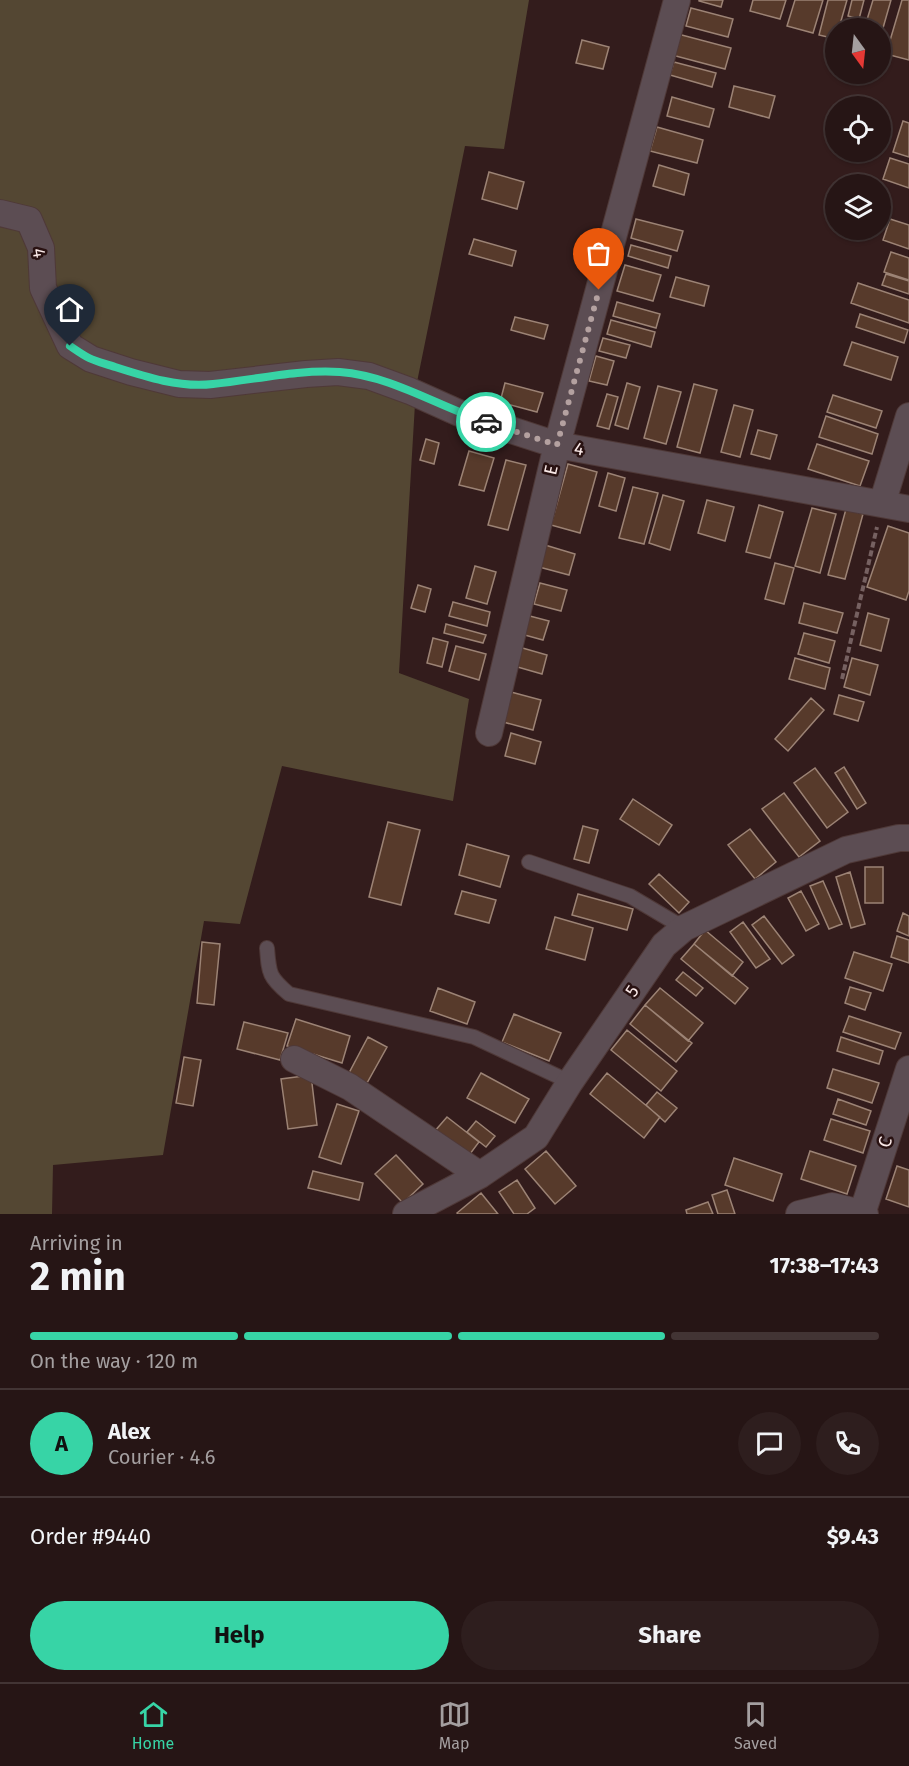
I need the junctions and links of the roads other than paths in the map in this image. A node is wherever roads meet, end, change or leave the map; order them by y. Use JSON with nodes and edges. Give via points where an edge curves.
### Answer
{"nodes":[{"id":1,"x":677,"y":0,"type":"edge"},
{"id":2,"x":0,"y":213,"type":"edge"},
{"id":3,"x":909,"y":416,"type":"edge"},
{"id":4,"x":557,"y":445,"type":"junction"},
{"id":5,"x":882,"y":504,"type":"junction"},
{"id":6,"x":909,"y":509,"type":"edge"},
{"id":7,"x":489,"y":733,"type":"dead end"},
{"id":8,"x":909,"y":838,"type":"edge"},
{"id":9,"x":529,"y":862,"type":"dead end"},
{"id":10,"x":684,"y":928,"type":"junction"},
{"id":11,"x":267,"y":948,"type":"dead end"},
{"id":12,"x":294,"y":1059,"type":"dead end"},
{"id":13,"x":909,"y":1069,"type":"edge"},
{"id":14,"x":570,"y":1082,"type":"junction"},
{"id":15,"x":480,"y":1175,"type":"junction"},
{"id":16,"x":406,"y":1214,"type":"edge"},
{"id":17,"x":799,"y":1214,"type":"edge"},
{"id":18,"x":863,"y":1214,"type":"edge"}],
"edges":[{"from":1,"to":4,"type":"street","name":"E"},
{"from":2,"to":4,"type":"street","name":"4","via":[[29,220],[41,248],[43,288],[70,346],[91,359],[179,384],[210,385],[338,372],[369,376],[459,413]]},
{"from":3,"to":5,"type":"street"},
{"from":4,"to":5,"type":"street","name":"4"},
{"from":4,"to":7,"type":"street","name":"E"},
{"from":5,"to":6,"type":"street","name":"4"},
{"from":8,"to":10,"type":"street","name":"5","via":[[846,850]]},
{"from":9,"to":10,"type":"lane","via":[[630,896]]},
{"from":10,"to":14,"type":"street","name":"5","via":[[664,945]]},
{"from":11,"to":14,"type":"lane","via":[[269,972],[289,994],[474,1037]]},
{"from":12,"to":15,"type":"street","via":[[350,1087]]},
{"from":13,"to":18,"type":"street","name":"C"},
{"from":14,"to":15,"type":"street","name":"5","via":[[536,1137]]},
{"from":15,"to":16,"type":"street","name":"5"},
{"from":17,"to":18,"type":"street","via":[[832,1206]]}]}
